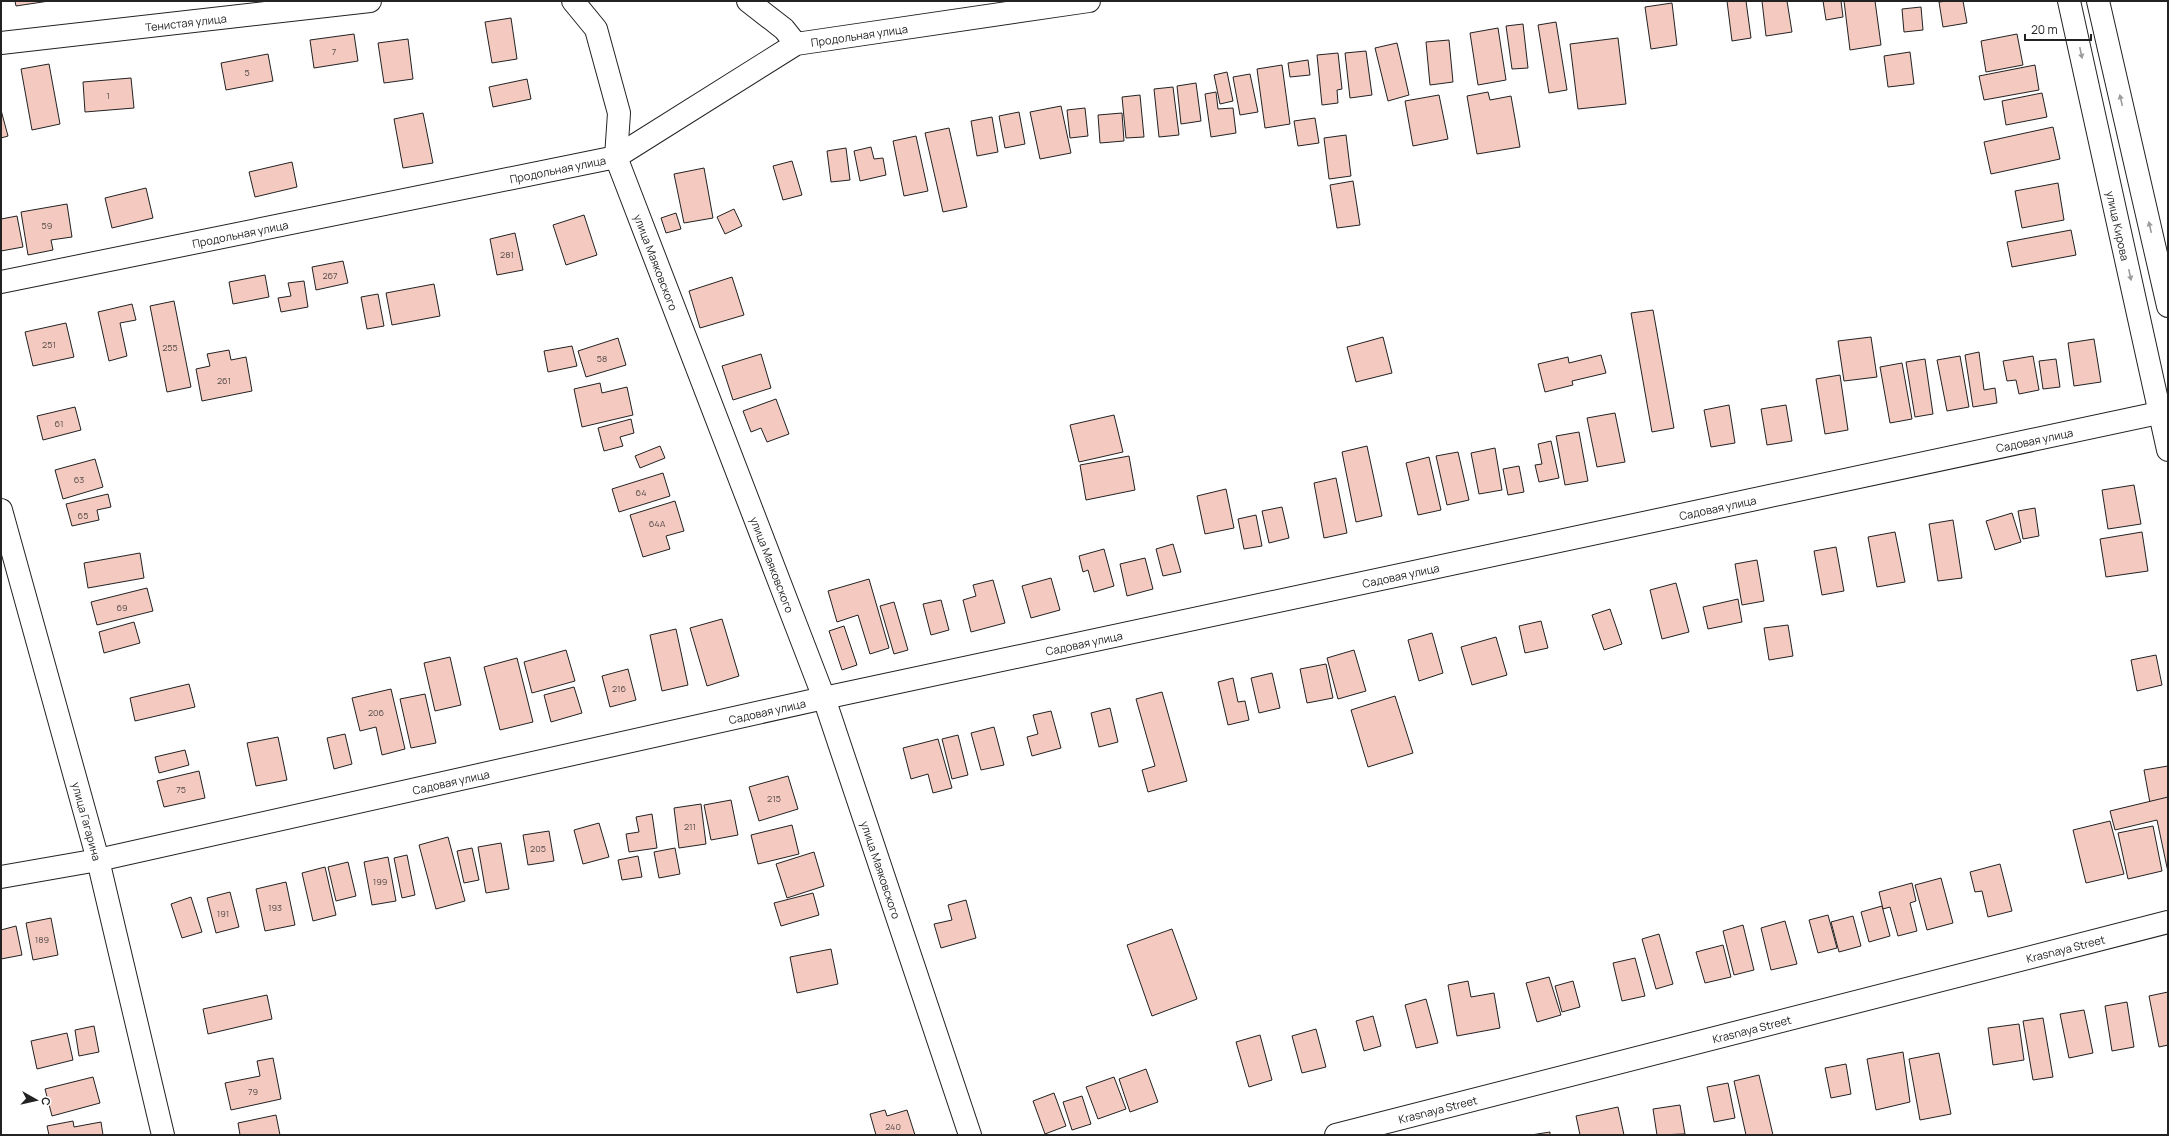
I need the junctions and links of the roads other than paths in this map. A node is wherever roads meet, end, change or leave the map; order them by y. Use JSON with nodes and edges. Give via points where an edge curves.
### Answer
{"nodes":[{"id":1,"x":370,"y":1,"type":"edge"},
{"id":2,"x":573,"y":1,"type":"edge"},
{"id":3,"x":748,"y":1,"type":"edge"},
{"id":4,"x":1089,"y":1,"type":"edge"},
{"id":5,"x":2069,"y":1,"type":"edge"},
{"id":6,"x":2098,"y":1,"type":"edge"},
{"id":7,"x":1,"y":43,"type":"edge"},
{"id":8,"x":796,"y":44,"type":"junction"},
{"id":9,"x":616,"y":157,"type":"junction"},
{"id":10,"x":1,"y":282,"type":"edge"},
{"id":11,"x":2168,"y":306,"type":"edge"},
{"id":12,"x":2164,"y":412,"type":"edge"},
{"id":13,"x":2168,"y":450,"type":"edge"},
{"id":14,"x":1,"y":510,"type":"edge"},
{"id":15,"x":824,"y":698,"type":"junction"},
{"id":16,"x":98,"y":860,"type":"junction"},
{"id":17,"x":1,"y":877,"type":"edge"},
{"id":18,"x":2168,"y":922,"type":"edge"},
{"id":19,"x":163,"y":1135,"type":"edge"},
{"id":20,"x":970,"y":1135,"type":"edge"},
{"id":21,"x":1336,"y":1135,"type":"edge"}],
"edges":[{"from":1,"to":7,"type":"street","name":"Тенистая улица"},
{"from":2,"to":9,"type":"street","name":"улица Маяковского","via":[[596,29],[619,113]]},
{"from":3,"to":8,"type":"street","via":[[784,29]]},
{"from":4,"to":8,"type":"street","name":"Продольная улица"},
{"from":5,"to":12,"type":"street","name":"улица Кирова","one_way":true},
{"from":11,"to":6,"type":"street","one_way":true},
{"from":8,"to":9,"type":"street","name":"Продольная улица"},
{"from":9,"to":10,"type":"street","name":"Продольная улица"},
{"from":9,"to":15,"type":"street","name":"улица Маяковского"},
{"from":12,"to":13,"type":"street","name":"улица Кирова"},
{"from":12,"to":15,"type":"street","name":"Садовая улица"},
{"from":14,"to":16,"type":"street","name":"улица Гагарина"},
{"from":15,"to":16,"type":"street","name":"Садовая улица"},
{"from":15,"to":20,"type":"street","name":"улица Маяковского"},
{"from":16,"to":17,"type":"street","name":"Садовая улица"},
{"from":16,"to":19,"type":"street","name":"улица Гагарина"},
{"from":18,"to":21,"type":"street","name":"Krasnaya Street"}]}
